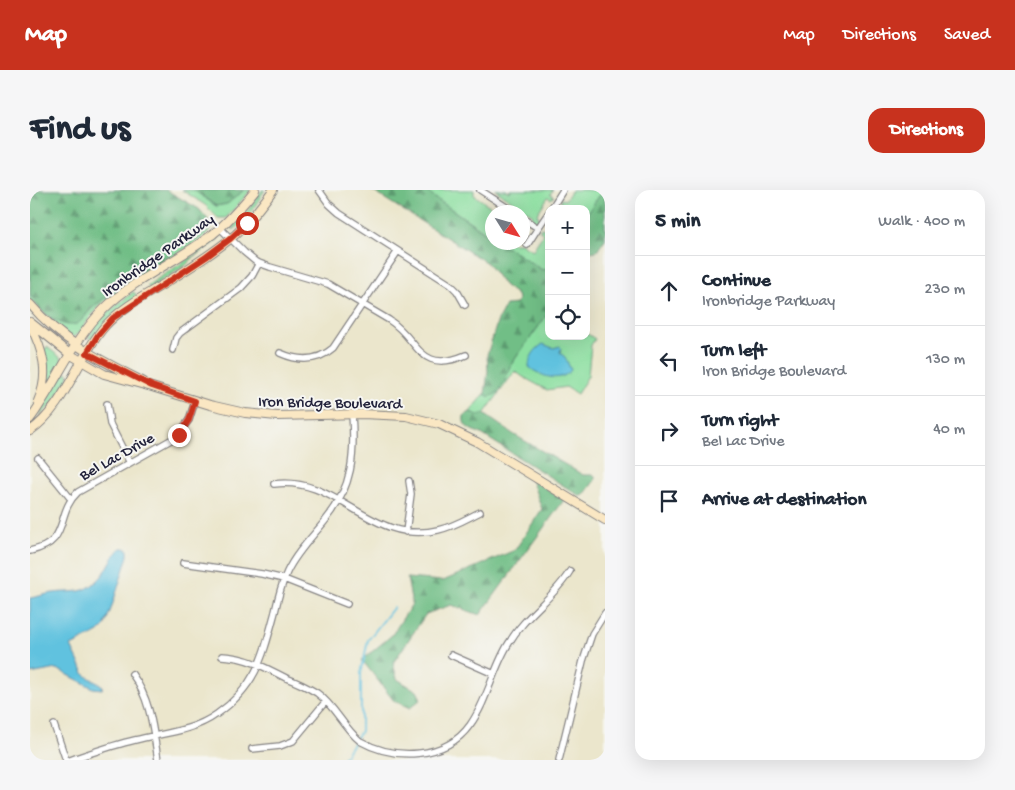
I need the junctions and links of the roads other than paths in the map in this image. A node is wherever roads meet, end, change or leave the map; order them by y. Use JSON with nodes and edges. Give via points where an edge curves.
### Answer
{"nodes":[{"id":1,"x":255,"y":190,"type":"edge"},
{"id":2,"x":273,"y":190,"type":"edge"},
{"id":3,"x":319,"y":190,"type":"edge"},
{"id":4,"x":480,"y":190,"type":"edge"},
{"id":5,"x":563,"y":190,"type":"edge"},
{"id":6,"x":503,"y":205,"type":"edge"},
{"id":7,"x":554,"y":205,"type":"edge"},
{"id":8,"x":545,"y":218,"type":"edge"},
{"id":9,"x":530,"y":223,"type":"edge"},
{"id":10,"x":220,"y":228,"type":"junction"},
{"id":11,"x":538,"y":228,"type":"junction"},
{"id":12,"x":230,"y":239,"type":"junction"},
{"id":13,"x":530,"y":241,"type":"edge"},
{"id":14,"x":398,"y":251,"type":"junction"},
{"id":15,"x":259,"y":263,"type":"junction"},
{"id":16,"x":30,"y":304,"type":"edge"},
{"id":17,"x":363,"y":305,"type":"junction"},
{"id":18,"x":465,"y":305,"type":"dead end"},
{"id":19,"x":30,"y":324,"type":"edge"},
{"id":20,"x":76,"y":346,"type":"junction"},
{"id":21,"x":173,"y":350,"type":"dead end"},
{"id":22,"x":87,"y":353,"type":"junction"},
{"id":23,"x":280,"y":353,"type":"dead end"},
{"id":24,"x":466,"y":355,"type":"dead end"},
{"id":25,"x":71,"y":356,"type":"junction"},
{"id":26,"x":81,"y":362,"type":"junction"},
{"id":27,"x":152,"y":386,"type":"junction"},
{"id":28,"x":195,"y":401,"type":"junction"},
{"id":29,"x":107,"y":404,"type":"dead end"},
{"id":30,"x":352,"y":414,"type":"junction"},
{"id":31,"x":30,"y":418,"type":"edge"},
{"id":32,"x":30,"y":431,"type":"edge"},
{"id":33,"x":38,"y":458,"type":"dead end"},
{"id":34,"x":130,"y":463,"type":"junction"},
{"id":35,"x":409,"y":482,"type":"dead end"},
{"id":36,"x":274,"y":484,"type":"dead end"},
{"id":37,"x":71,"y":499,"type":"junction"},
{"id":38,"x":339,"y":500,"type":"junction"},
{"id":39,"x":480,"y":512,"type":"dead end"},
{"id":40,"x":605,"y":520,"type":"edge"},
{"id":41,"x":406,"y":532,"type":"junction"},
{"id":42,"x":30,"y":551,"type":"edge"},
{"id":43,"x":183,"y":563,"type":"dead end"},
{"id":44,"x":570,"y":570,"type":"dead end"},
{"id":45,"x":284,"y":579,"type":"junction"},
{"id":46,"x":347,"y":604,"type":"dead end"},
{"id":47,"x":605,"y":613,"type":"edge"},
{"id":48,"x":451,"y":655,"type":"dead end"},
{"id":49,"x":222,"y":656,"type":"dead end"},
{"id":50,"x":259,"y":665,"type":"junction"},
{"id":51,"x":132,"y":674,"type":"dead end"},
{"id":52,"x":494,"y":674,"type":"junction"},
{"id":53,"x":326,"y":701,"type":"junction"},
{"id":54,"x":54,"y":725,"type":"dead end"},
{"id":55,"x":154,"y":736,"type":"junction"},
{"id":56,"x":252,"y":749,"type":"dead end"},
{"id":57,"x":423,"y":758,"type":"edge"},
{"id":58,"x":68,"y":760,"type":"edge"},
{"id":59,"x":158,"y":760,"type":"edge"},
{"id":60,"x":559,"y":760,"type":"edge"}],
"edges":[{"from":1,"to":10,"type":"street","name":"Ironbridge Parkway"},
{"from":2,"to":12,"type":"street","name":"Ironbridge Parkway"},
{"from":3,"to":14,"type":"street","via":[[339,213]]},
{"from":4,"to":6,"type":"street"},
{"from":5,"to":7,"type":"street"},
{"from":8,"to":11,"type":"street"},
{"from":9,"to":11,"type":"street"},
{"from":10,"to":12,"type":"street"},
{"from":10,"to":20,"type":"street","name":"Ironbridge Parkway","via":[[115,299],[88,326]]},
{"from":11,"to":13,"type":"street"},
{"from":12,"to":15,"type":"street"},
{"from":12,"to":22,"type":"street","name":"Ironbridge Parkway","via":[[123,310],[106,325]]},
{"from":14,"to":17,"type":"street"},
{"from":14,"to":18,"type":"street","via":[[451,285]]},
{"from":15,"to":17,"type":"street","via":[[328,284]]},
{"from":15,"to":21,"type":"street","via":[[241,288],[180,333]]},
{"from":16,"to":20,"type":"street","name":"Iron Bridge Boulevard"},
{"from":17,"to":23,"type":"street","via":[[328,353],[300,359]]},
{"from":17,"to":24,"type":"street","via":[[395,324],[420,353],[429,358],[448,362]]},
{"from":19,"to":25,"type":"street","name":"Iron Bridge Boulevard"},
{"from":19,"to":31,"type":"street","via":[[42,350],[45,369],[43,387]]},
{"from":20,"to":22,"type":"street","name":"Iron Bridge Boulevard"},
{"from":20,"to":25,"type":"street","name":"Ironbridge Parkway"},
{"from":22,"to":26,"type":"street","name":"Ironbridge Parkway"},
{"from":22,"to":27,"type":"street","name":"Iron Bridge Boulevard"},
{"from":25,"to":26,"type":"street","name":"Iron Bridge Boulevard"},
{"from":25,"to":31,"type":"street","name":"Ironbridge Parkway"},
{"from":26,"to":27,"type":"street","name":"Iron Bridge Boulevard","via":[[104,374]]},
{"from":26,"to":32,"type":"street","name":"Ironbridge Parkway","via":[[53,408]]},
{"from":27,"to":28,"type":"street","name":"Iron Bridge Boulevard"},
{"from":28,"to":30,"type":"street","name":"Iron Bridge Boulevard","via":[[224,409],[277,416]]},
{"from":28,"to":34,"type":"street","name":"Bel Lac Drive","via":[[189,420],[179,435]]},
{"from":29,"to":34,"type":"street","via":[[110,424]]},
{"from":30,"to":38,"type":"street","via":[[352,461]]},
{"from":30,"to":40,"type":"street","name":"Iron Bridge Boulevard","via":[[406,416],[454,430]]},
{"from":33,"to":37,"type":"street"},
{"from":34,"to":37,"type":"street","name":"Bel Lac Drive"},
{"from":35,"to":41,"type":"street","via":[[411,494]]},
{"from":36,"to":38,"type":"street","via":[[303,484]]},
{"from":37,"to":42,"type":"street","name":"Bel Lac Drive","via":[[58,534],[47,545]]},
{"from":38,"to":41,"type":"street","via":[[381,525]]},
{"from":38,"to":45,"type":"street","via":[[300,551]]},
{"from":39,"to":41,"type":"street","via":[[438,530]]},
{"from":43,"to":45,"type":"street"},
{"from":44,"to":52,"type":"street","via":[[559,587],[517,630]]},
{"from":45,"to":46,"type":"street"},
{"from":45,"to":50,"type":"street"},
{"from":47,"to":60,"type":"street","via":[[592,634],[583,661]]},
{"from":48,"to":52,"type":"street"},
{"from":49,"to":50,"type":"street","via":[[244,658]]},
{"from":50,"to":53,"type":"street","via":[[309,688]]},
{"from":50,"to":55,"type":"street","via":[[242,692],[209,720],[182,731]]},
{"from":51,"to":55,"type":"street","via":[[148,704]]},
{"from":52,"to":57,"type":"street","via":[[476,716],[464,734],[447,747]]},
{"from":53,"to":56,"type":"street","via":[[293,741]]},
{"from":53,"to":57,"type":"street","via":[[367,747],[395,757]]},
{"from":54,"to":58,"type":"street"},
{"from":55,"to":58,"type":"street"},
{"from":55,"to":59,"type":"street"}]}
